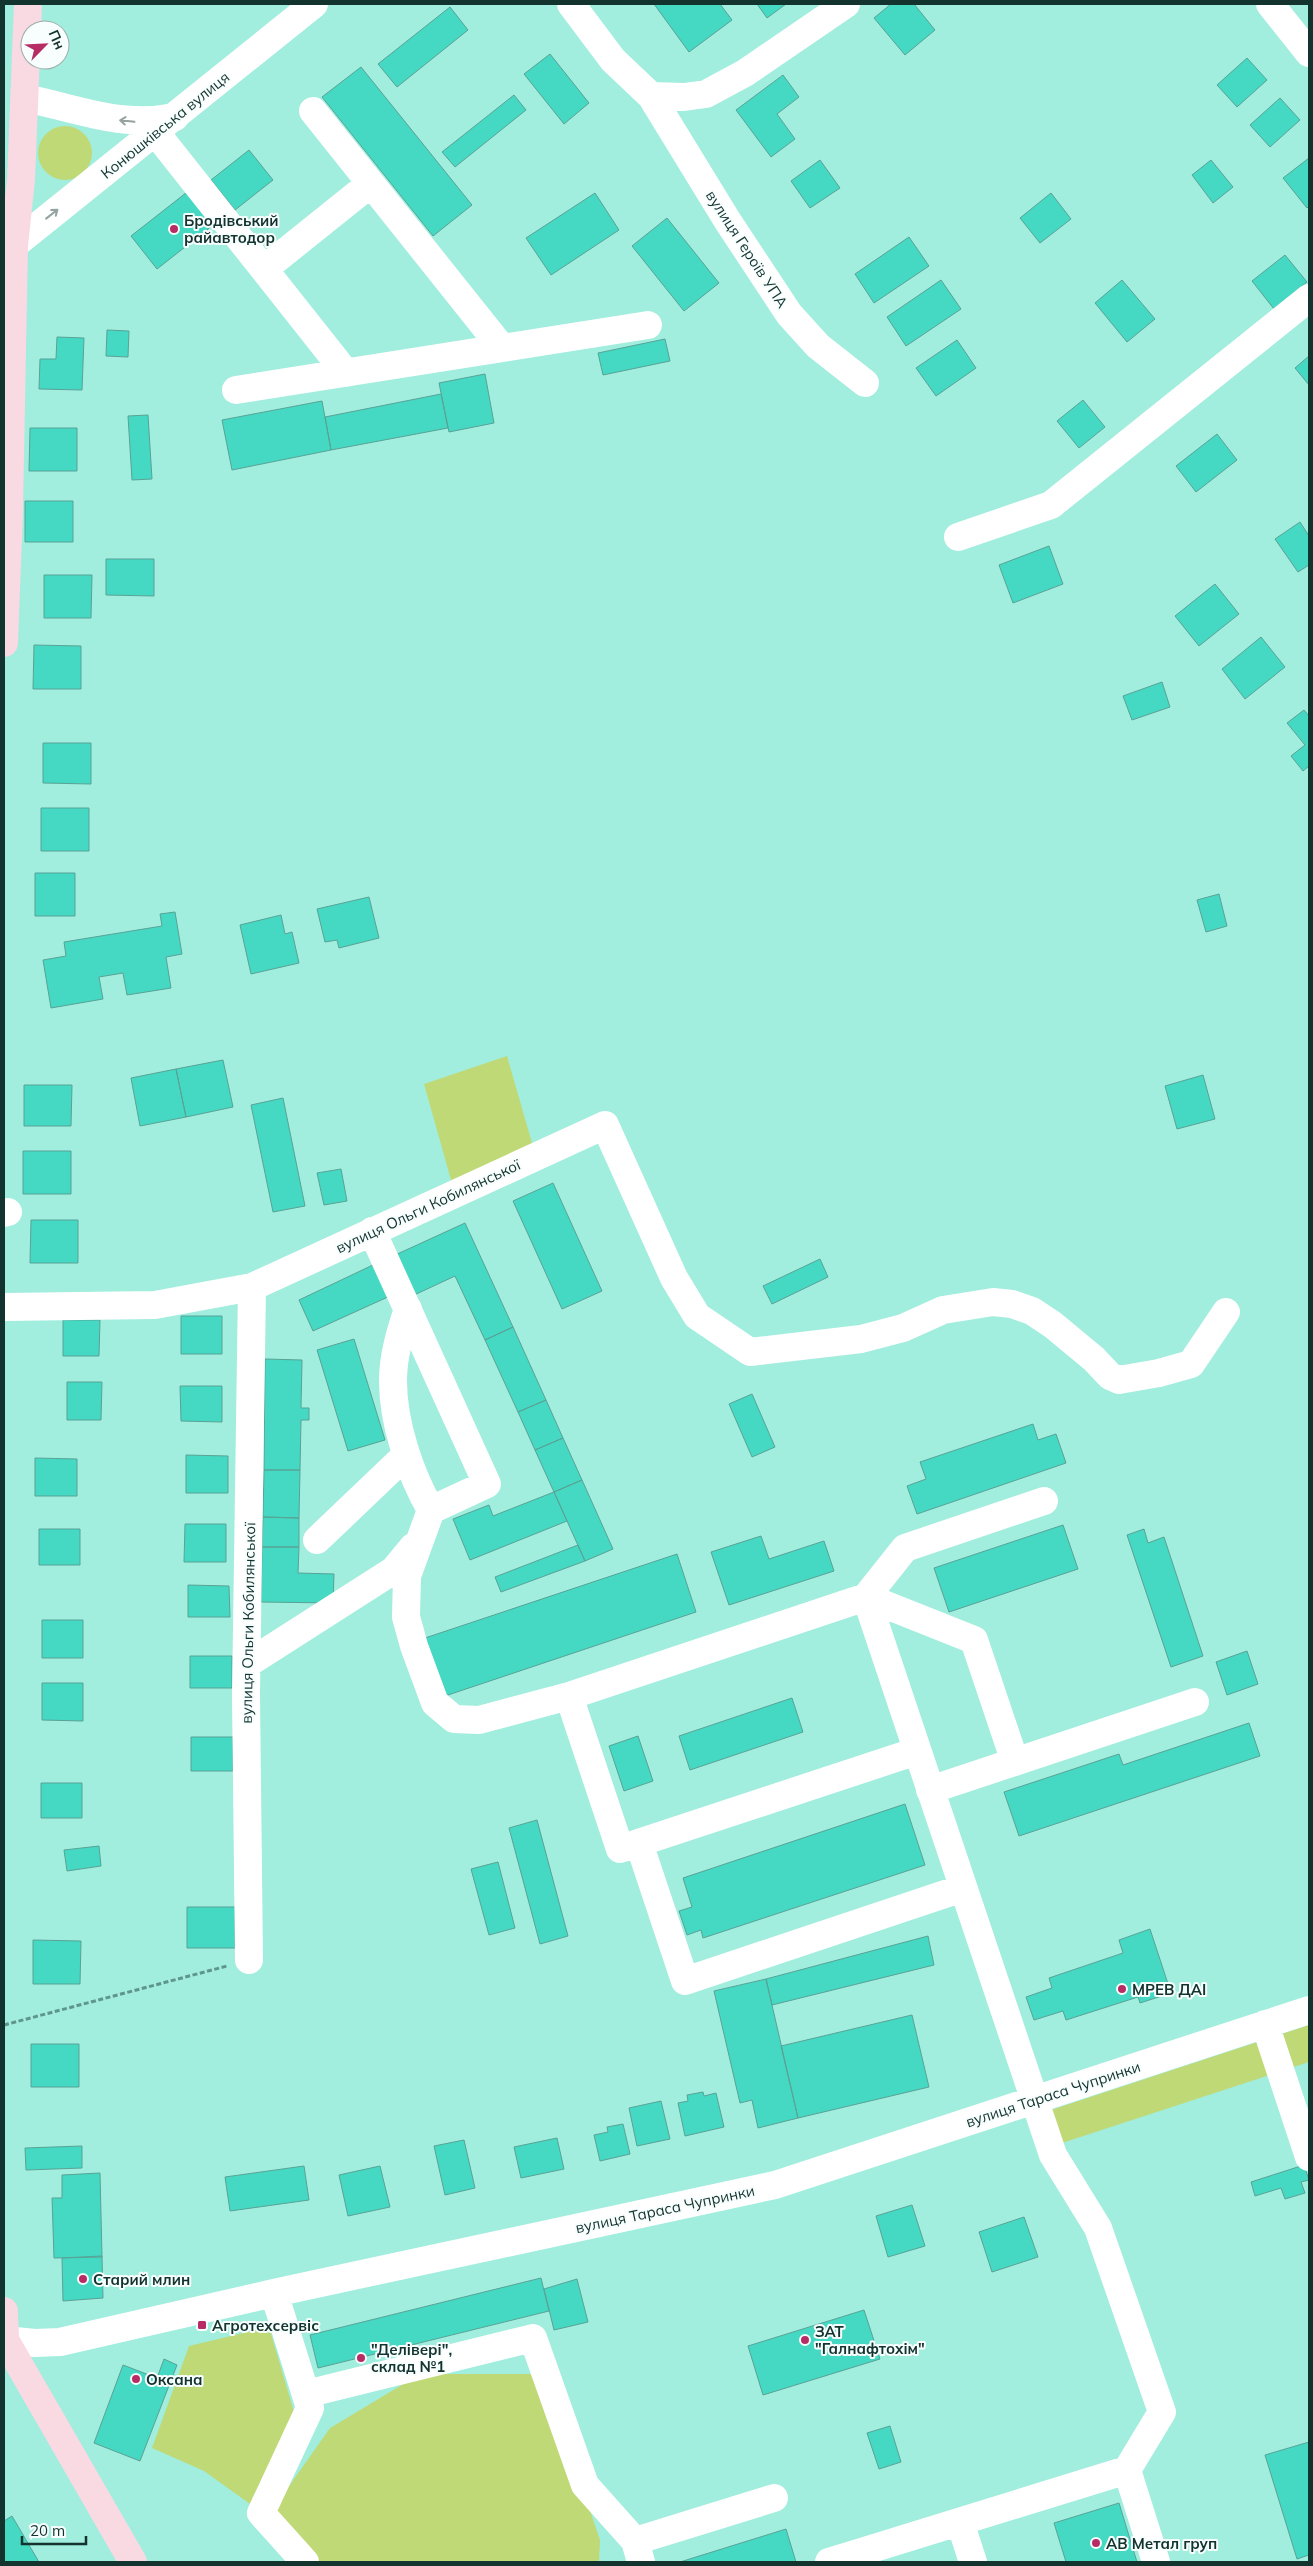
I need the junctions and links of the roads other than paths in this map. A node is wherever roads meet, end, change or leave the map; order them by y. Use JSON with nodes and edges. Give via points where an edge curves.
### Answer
{"nodes":[{"id":1,"x":28,"y":4,"type":"edge"},
{"id":2,"x":314,"y":4,"type":"edge"},
{"id":3,"x":572,"y":4,"type":"edge"},
{"id":4,"x":846,"y":4,"type":"edge"},
{"id":5,"x":1270,"y":4,"type":"edge"},
{"id":6,"x":1309,"y":54,"type":"edge"},
{"id":7,"x":650,"y":96,"type":"junction"},
{"id":8,"x":25,"y":98,"type":"junction"},
{"id":9,"x":313,"y":111,"type":"dead end"},
{"id":10,"x":165,"y":125,"type":"junction"},
{"id":11,"x":370,"y":184,"type":"junction"},
{"id":12,"x":9,"y":246,"type":"edge"},
{"id":13,"x":264,"y":269,"type":"junction"},
{"id":14,"x":1309,"y":298,"type":"edge"},
{"id":15,"x":648,"y":325,"type":"dead end"},
{"id":16,"x":502,"y":348,"type":"junction"},
{"id":17,"x":346,"y":373,"type":"junction"},
{"id":18,"x":865,"y":383,"type":"dead end"},
{"id":19,"x":236,"y":390,"type":"dead end"},
{"id":20,"x":958,"y":537,"type":"dead end"},
{"id":21,"x":4,"y":643,"type":"edge"},
{"id":22,"x":372,"y":1232,"type":"junction"},
{"id":23,"x":252,"y":1287,"type":"junction"},
{"id":24,"x":4,"y":1307,"type":"edge"},
{"id":25,"x":408,"y":1309,"type":"junction"},
{"id":26,"x":1226,"y":1312,"type":"dead end"},
{"id":27,"x":406,"y":1454,"type":"junction"},
{"id":28,"x":1044,"y":1501,"type":"dead end"},
{"id":29,"x":431,"y":1510,"type":"junction"},
{"id":30,"x":317,"y":1540,"type":"dead end"},
{"id":31,"x":418,"y":1540,"type":"junction"},
{"id":32,"x":866,"y":1597,"type":"junction"},
{"id":33,"x":247,"y":1664,"type":"junction"},
{"id":34,"x":569,"y":1696,"type":"junction"},
{"id":35,"x":1195,"y":1702,"type":"dead end"},
{"id":36,"x":917,"y":1751,"type":"junction"},
{"id":37,"x":1015,"y":1762,"type":"junction"},
{"id":38,"x":930,"y":1790,"type":"junction"},
{"id":39,"x":640,"y":1843,"type":"junction"},
{"id":40,"x":963,"y":1888,"type":"junction"},
{"id":41,"x":249,"y":1960,"type":"road end"},
{"id":42,"x":1309,"y":2010,"type":"edge"},
{"id":43,"x":1265,"y":2024,"type":"junction"},
{"id":44,"x":1034,"y":2100,"type":"junction"},
{"id":45,"x":1309,"y":2157,"type":"edge"},
{"id":46,"x":274,"y":2293,"type":"junction"},
{"id":47,"x":4,"y":2310,"type":"edge"},
{"id":48,"x":4,"y":2340,"type":"edge"},
{"id":49,"x":306,"y":2394,"type":"junction"},
{"id":50,"x":1127,"y":2470,"type":"junction"},
{"id":51,"x":774,"y":2498,"type":"dead end"},
{"id":52,"x":960,"y":2522,"type":"junction"},
{"id":53,"x":638,"y":2552,"type":"edge"},
{"id":54,"x":133,"y":2562,"type":"edge"},
{"id":55,"x":306,"y":2562,"type":"edge"},
{"id":56,"x":829,"y":2562,"type":"edge"},
{"id":57,"x":973,"y":2562,"type":"edge"},
{"id":58,"x":1156,"y":2562,"type":"edge"}],
"edges":[{"from":1,"to":8,"type":"main road"},
{"from":2,"to":10,"type":"street","name":"Конюшківська вулиця"},
{"from":3,"to":7,"type":"street","name":"вулиця Героїв УПА","via":[[613,60]]},
{"from":4,"to":7,"type":"street","via":[[745,73],[706,94]]},
{"from":5,"to":6,"type":"street"},
{"from":7,"to":18,"type":"street","name":"вулиця Героїв УПА","via":[[789,314],[818,346]]},
{"from":10,"to":8,"type":"street","one_way":true,"via":[[154,121],[118,120]]},
{"from":8,"to":12,"type":"main road"},
{"from":9,"to":11,"type":"street"},
{"from":12,"to":10,"type":"street","name":"Конюшківська вулиця","one_way":true},
{"from":10,"to":13,"type":"street"},
{"from":11,"to":13,"type":"street"},
{"from":11,"to":16,"type":"street"},
{"from":12,"to":21,"type":"main road","via":[[9,511]]},
{"from":13,"to":17,"type":"street"},
{"from":14,"to":20,"type":"street","via":[[1052,505]]},
{"from":15,"to":16,"type":"street"},
{"from":16,"to":17,"type":"street"},
{"from":17,"to":19,"type":"street"},
{"from":22,"to":23,"type":"street","name":"вулиця Ольги Кобилянської"},
{"from":22,"to":25,"type":"street"},
{"from":22,"to":26,"type":"street","name":"вулиця Ольги Кобилянської","via":[[604,1125],[674,1278],[697,1316],[750,1352],[861,1339],[903,1328],[943,1310],[993,1302],[1032,1311],[1118,1380],[1191,1364]]},
{"from":23,"to":24,"type":"street","name":"вулиця Ольги Кобилянської","via":[[155,1305]]},
{"from":23,"to":33,"type":"street","name":"вулиця Ольги Кобилянської"},
{"from":25,"to":27,"type":"street","via":[[398,1339],[393,1382]]},
{"from":25,"to":29,"type":"street","via":[[487,1484]]},
{"from":27,"to":29,"type":"street"},
{"from":27,"to":30,"type":"street"},
{"from":28,"to":32,"type":"street","via":[[905,1548]]},
{"from":29,"to":31,"type":"street"},
{"from":31,"to":33,"type":"street","via":[[394,1570]]},
{"from":31,"to":34,"type":"street","via":[[406,1576],[406,1617],[435,1703],[454,1719],[479,1720]]},
{"from":32,"to":34,"type":"street"},
{"from":32,"to":36,"type":"street"},
{"from":32,"to":37,"type":"street","via":[[974,1640]]},
{"from":33,"to":41,"type":"street","name":"вулиця Ольги Кобилянської"},
{"from":34,"to":39,"type":"street","via":[[620,1849]]},
{"from":35,"to":37,"type":"street"},
{"from":36,"to":38,"type":"street"},
{"from":36,"to":39,"type":"street"},
{"from":37,"to":38,"type":"street"},
{"from":38,"to":40,"type":"street"},
{"from":39,"to":40,"type":"street","via":[[685,1980]]},
{"from":40,"to":44,"type":"street"},
{"from":42,"to":43,"type":"street","name":"вулиця Тараса Чупринки"},
{"from":43,"to":44,"type":"street","name":"вулиця Тараса Чупринки"},
{"from":43,"to":45,"type":"street"},
{"from":44,"to":46,"type":"street","name":"вулиця Тараса Чупринки","via":[[775,2186]]},
{"from":44,"to":50,"type":"street","via":[[1053,2155],[1098,2228],[1162,2412]]},
{"from":46,"to":48,"type":"street","name":"вулиця Тараса Чупринки","via":[[60,2342]]},
{"from":46,"to":49,"type":"street"},
{"from":47,"to":48,"type":"main road"},
{"from":48,"to":54,"type":"main road"},
{"from":49,"to":53,"type":"street","via":[[533,2338],[585,2485]]},
{"from":49,"to":55,"type":"street","via":[[310,2408],[261,2513]]},
{"from":50,"to":52,"type":"street"},
{"from":50,"to":58,"type":"street"},
{"from":51,"to":53,"type":"street"},
{"from":52,"to":56,"type":"street"},
{"from":52,"to":57,"type":"street"}]}
